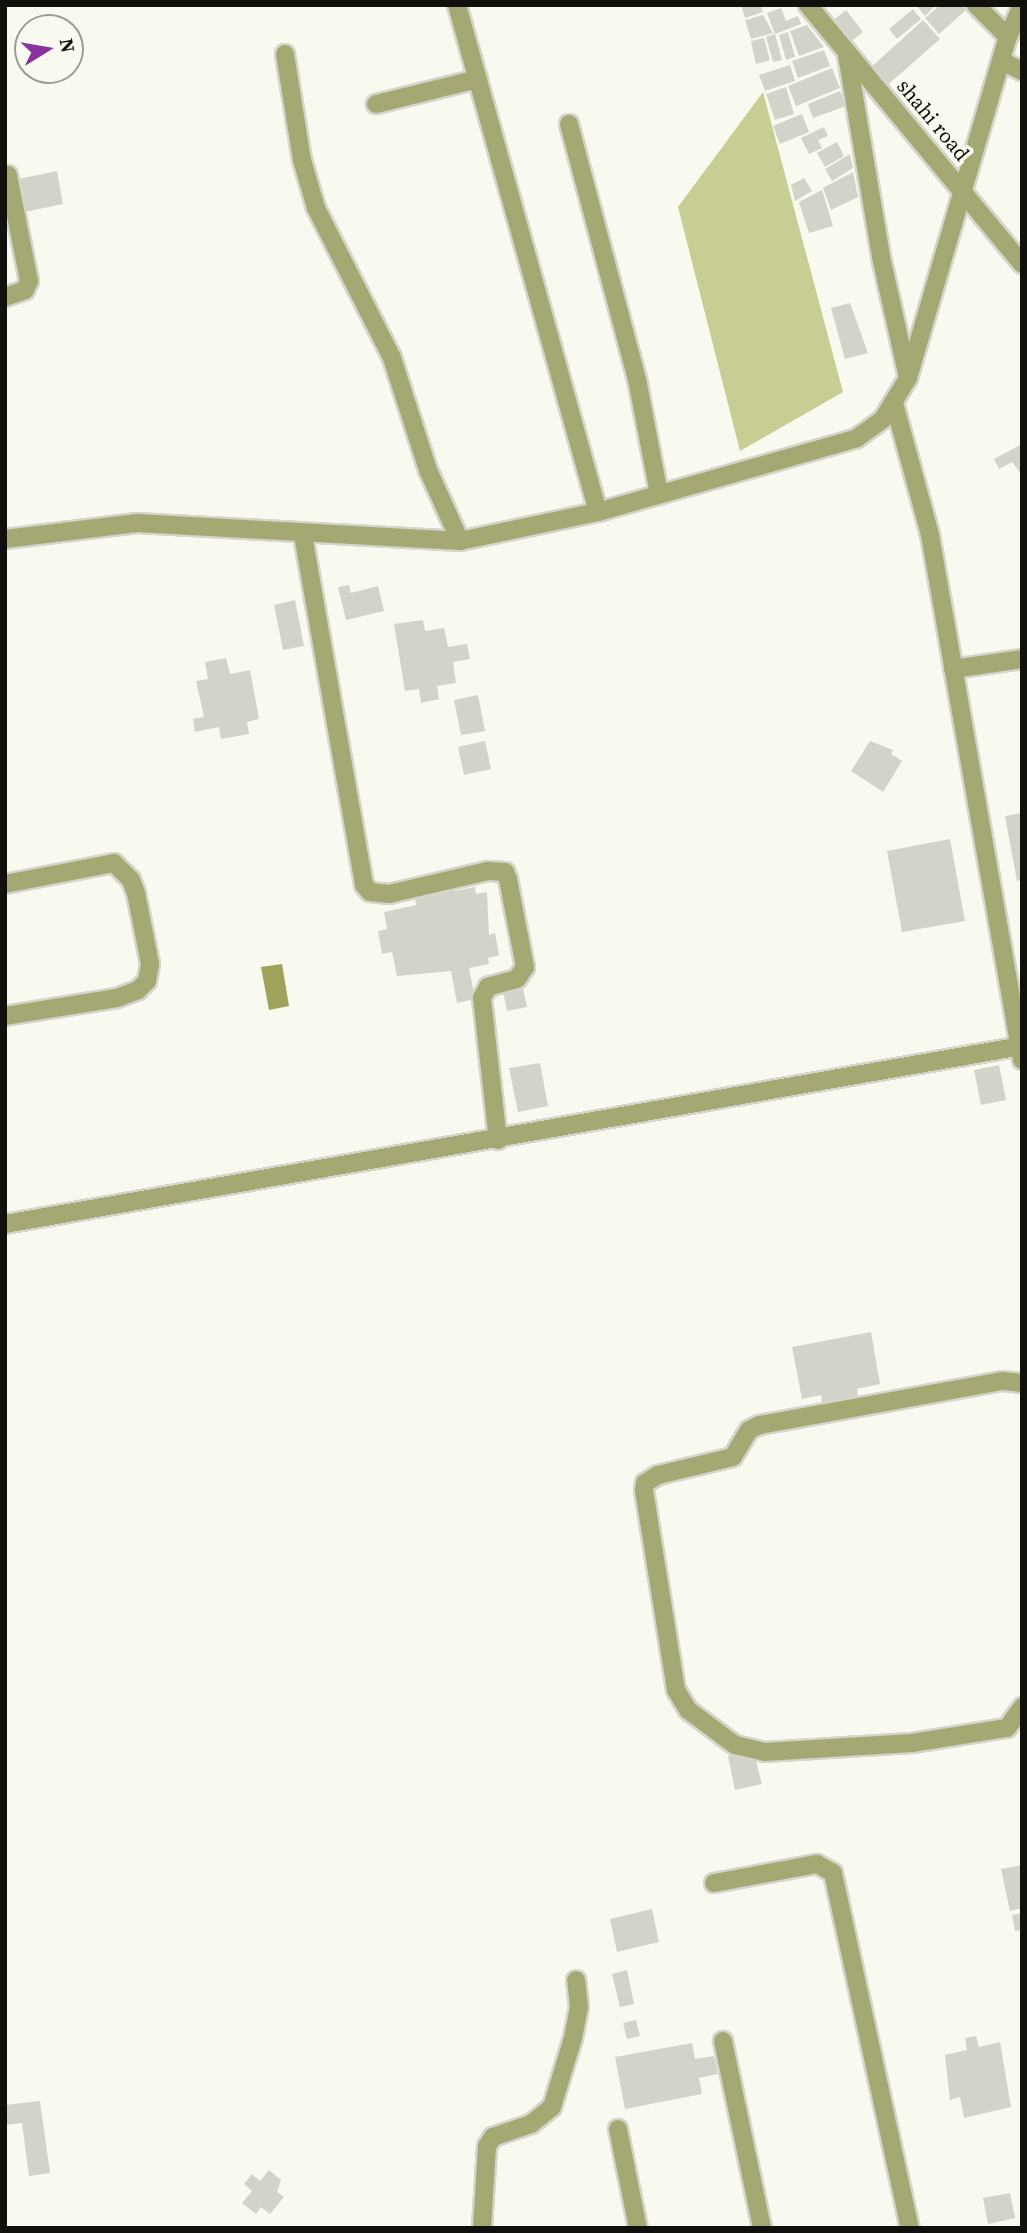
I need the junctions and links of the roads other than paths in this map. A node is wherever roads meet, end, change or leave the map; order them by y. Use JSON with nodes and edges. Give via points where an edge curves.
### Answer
{"nodes":[{"id":1,"x":457,"y":5,"type":"edge"},
{"id":2,"x":808,"y":5,"type":"edge"},
{"id":3,"x":976,"y":5,"type":"edge"},
{"id":4,"x":1022,"y":6,"type":"edge"},
{"id":5,"x":1008,"y":37,"type":"junction"},
{"id":6,"x":285,"y":54,"type":"dead end"},
{"id":7,"x":847,"y":54,"type":"junction"},
{"id":8,"x":1002,"y":61,"type":"junction"},
{"id":9,"x":1022,"y":71,"type":"edge"},
{"id":10,"x":478,"y":79,"type":"junction"},
{"id":11,"x":376,"y":104,"type":"dead end"},
{"id":12,"x":569,"y":124,"type":"dead end"},
{"id":13,"x":8,"y":176,"type":"dead end"},
{"id":14,"x":965,"y":193,"type":"junction"},
{"id":15,"x":1022,"y":264,"type":"edge"},
{"id":16,"x":5,"y":297,"type":"edge"},
{"id":17,"x":908,"y":378,"type":"junction"},
{"id":18,"x":894,"y":403,"type":"junction"},
{"id":19,"x":659,"y":494,"type":"junction"},
{"id":20,"x":598,"y":512,"type":"junction"},
{"id":21,"x":303,"y":535,"type":"junction"},
{"id":22,"x":5,"y":539,"type":"edge"},
{"id":23,"x":460,"y":541,"type":"junction"},
{"id":24,"x":1022,"y":659,"type":"edge"},
{"id":25,"x":953,"y":669,"type":"junction"},
{"id":26,"x":5,"y":884,"type":"edge"},
{"id":27,"x":5,"y":1016,"type":"edge"},
{"id":28,"x":1021,"y":1050,"type":"edge"},
{"id":29,"x":499,"y":1140,"type":"junction"},
{"id":30,"x":5,"y":1224,"type":"edge"},
{"id":31,"x":1022,"y":1383,"type":"edge"},
{"id":32,"x":1022,"y":1707,"type":"edge"},
{"id":33,"x":714,"y":1883,"type":"dead end"},
{"id":34,"x":576,"y":1980,"type":"dead end"},
{"id":35,"x":723,"y":2041,"type":"dead end"},
{"id":36,"x":618,"y":2129,"type":"dead end"},
{"id":37,"x":482,"y":2228,"type":"edge"},
{"id":38,"x":638,"y":2228,"type":"edge"},
{"id":39,"x":762,"y":2228,"type":"edge"},
{"id":40,"x":910,"y":2228,"type":"edge"}],
"edges":[{"from":1,"to":10,"type":"street"},
{"from":2,"to":7,"type":"street","name":"shahi road"},
{"from":3,"to":5,"type":"street"},
{"from":4,"to":5,"type":"street"},
{"from":5,"to":8,"type":"street"},
{"from":6,"to":23,"type":"street","via":[[302,160],[316,208],[392,358],[428,470]]},
{"from":7,"to":14,"type":"street","name":"shahi road"},
{"from":7,"to":17,"type":"street","via":[[881,257]]},
{"from":8,"to":9,"type":"street"},
{"from":8,"to":14,"type":"street"},
{"from":10,"to":11,"type":"street"},
{"from":10,"to":20,"type":"street"},
{"from":12,"to":19,"type":"street","via":[[637,379]]},
{"from":13,"to":16,"type":"street","via":[[29,281],[25,290]]},
{"from":14,"to":15,"type":"street","name":"shahi road"},
{"from":14,"to":17,"type":"street"},
{"from":17,"to":18,"type":"street"},
{"from":18,"to":19,"type":"street","via":[[883,419],[842,445]]},
{"from":18,"to":25,"type":"street","via":[[919,485]]},
{"from":19,"to":20,"type":"street"},
{"from":20,"to":23,"type":"street"},
{"from":21,"to":22,"type":"street","via":[[137,523]]},
{"from":21,"to":23,"type":"street"},
{"from":21,"to":29,"type":"street","via":[[364,885],[370,892],[389,894],[488,871],[505,872],[508,879],[525,967],[517,979],[488,987],[482,998]]},
{"from":24,"to":25,"type":"street"},
{"from":25,"to":28,"type":"street"},
{"from":26,"to":27,"type":"street","via":[[114,863],[131,880],[136,893],[150,964],[147,981],[117,998]]},
{"from":28,"to":29,"type":"street"},
{"from":29,"to":30,"type":"street"},
{"from":31,"to":32,"type":"street","via":[[1002,1381],[759,1425],[749,1430],[733,1457],[658,1475],[645,1483],[644,1490],[676,1690],[688,1710],[735,1745],[756,1752],[836,1751],[939,1739],[1007,1728]]},
{"from":33,"to":40,"type":"street","via":[[817,1864],[833,1873]]},
{"from":34,"to":37,"type":"street","via":[[579,2007],[552,2107],[540,2118],[494,2137],[487,2146]]},
{"from":35,"to":39,"type":"street"},
{"from":36,"to":38,"type":"street"}]}
